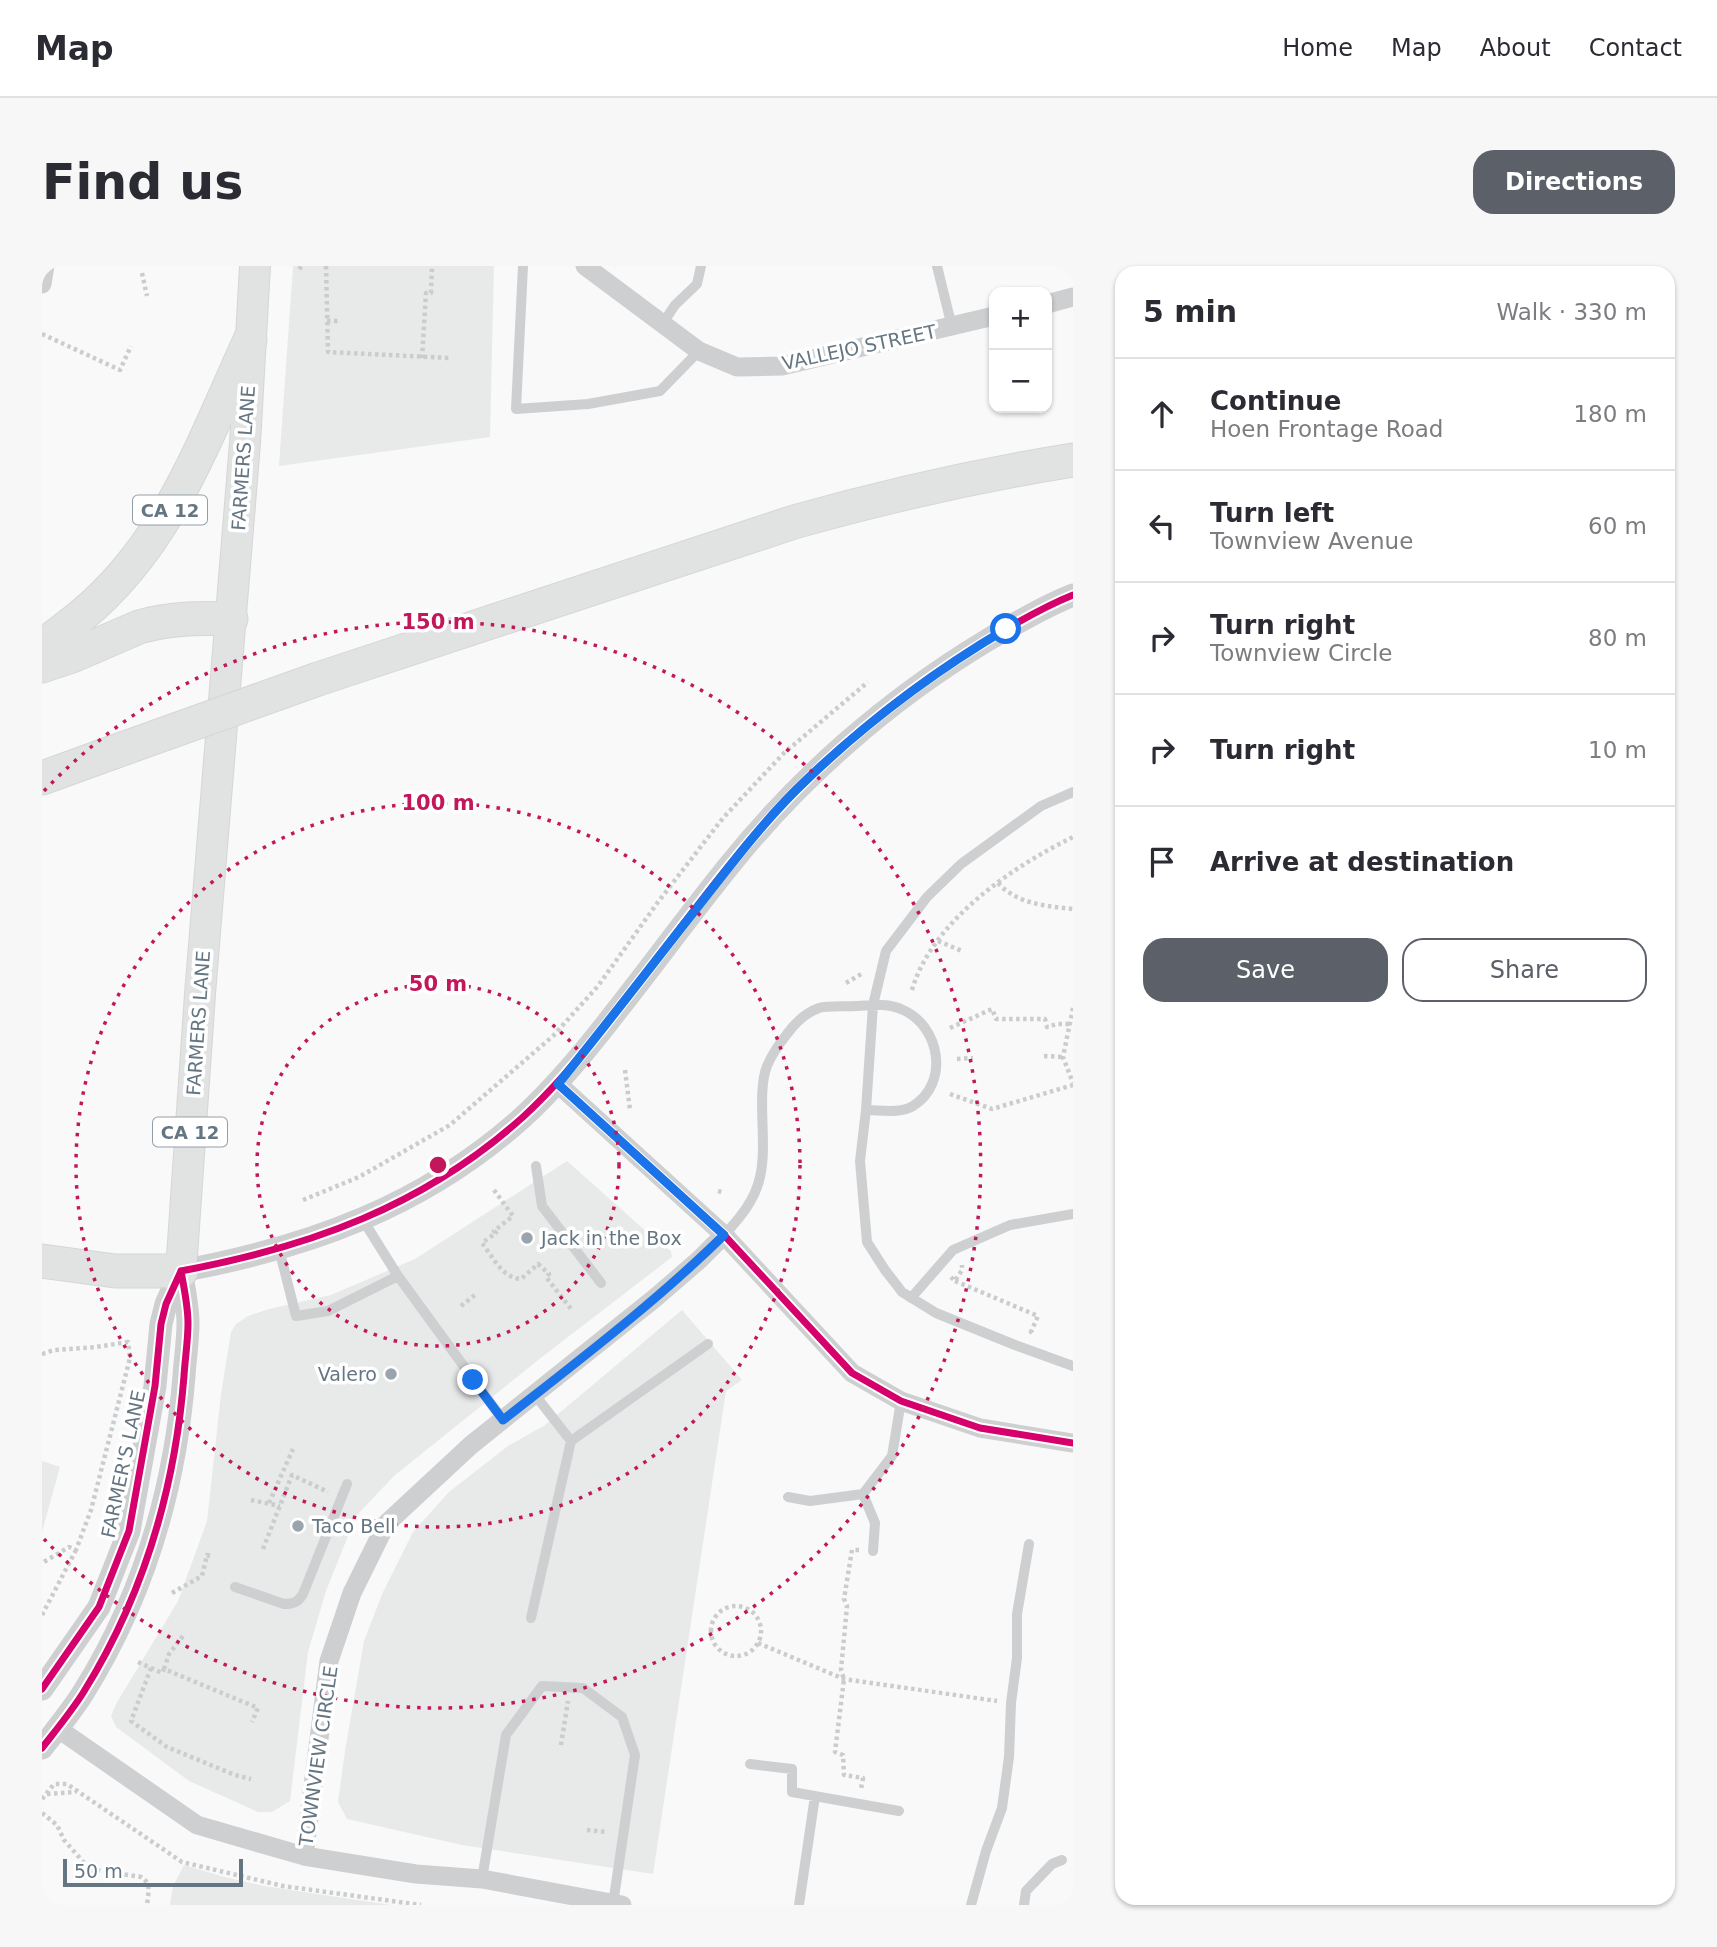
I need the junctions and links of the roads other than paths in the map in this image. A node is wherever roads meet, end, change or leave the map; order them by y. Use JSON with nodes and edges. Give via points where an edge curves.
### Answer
{"nodes":[{"id":1,"x":45,"y":266,"type":"edge"},
{"id":2,"x":255,"y":266,"type":"edge"},
{"id":3,"x":523,"y":266,"type":"edge"},
{"id":4,"x":585,"y":266,"type":"edge"},
{"id":5,"x":701,"y":266,"type":"edge"},
{"id":6,"x":937,"y":266,"type":"edge"},
{"id":7,"x":42,"y":284,"type":"edge"},
{"id":8,"x":1073,"y":297,"type":"edge"},
{"id":9,"x":1052,"y":303,"type":"edge"},
{"id":10,"x":989,"y":317,"type":"edge"},
{"id":11,"x":663,"y":323,"type":"junction"},
{"id":12,"x":952,"y":327,"type":"junction"},
{"id":13,"x":250,"y":340,"type":"junction"},
{"id":14,"x":699,"y":351,"type":"junction"},
{"id":15,"x":1073,"y":460,"type":"edge"},
{"id":16,"x":1073,"y":595,"type":"edge"},
{"id":17,"x":231,"y":619,"type":"junction"},
{"id":18,"x":42,"y":645,"type":"edge"},
{"id":19,"x":42,"y":666,"type":"edge"},
{"id":20,"x":42,"y":778,"type":"edge"},
{"id":21,"x":1073,"y":792,"type":"edge"},
{"id":22,"x":873,"y":1005,"type":"junction"},
{"id":23,"x":558,"y":1084,"type":"junction"},
{"id":24,"x":866,"y":1110,"type":"junction"},
{"id":25,"x":536,"y":1166,"type":"dead end"},
{"id":26,"x":1073,"y":1214,"type":"edge"},
{"id":27,"x":363,"y":1219,"type":"junction"},
{"id":28,"x":724,"y":1235,"type":"junction"},
{"id":29,"x":279,"y":1249,"type":"junction"},
{"id":30,"x":42,"y":1261,"type":"edge"},
{"id":31,"x":181,"y":1271,"type":"junction"},
{"id":32,"x":398,"y":1276,"type":"junction"},
{"id":33,"x":601,"y":1283,"type":"dead end"},
{"id":34,"x":911,"y":1298,"type":"junction"},
{"id":35,"x":708,"y":1344,"type":"dead end"},
{"id":36,"x":1073,"y":1366,"type":"edge"},
{"id":37,"x":536,"y":1395,"type":"junction"},
{"id":38,"x":901,"y":1401,"type":"junction"},
{"id":39,"x":503,"y":1420,"type":"junction"},
{"id":40,"x":571,"y":1441,"type":"junction"},
{"id":41,"x":1073,"y":1443,"type":"edge"},
{"id":42,"x":347,"y":1483,"type":"dead end"},
{"id":43,"x":863,"y":1494,"type":"junction"},
{"id":44,"x":788,"y":1497,"type":"dead end"},
{"id":45,"x":1028,"y":1544,"type":"dead end"},
{"id":46,"x":873,"y":1550,"type":"road end"},
{"id":47,"x":235,"y":1587,"type":"dead end"},
{"id":48,"x":531,"y":1618,"type":"dead end"},
{"id":49,"x":42,"y":1689,"type":"edge"},
{"id":50,"x":53,"y":1726,"type":"junction"},
{"id":51,"x":42,"y":1748,"type":"edge"},
{"id":52,"x":750,"y":1764,"type":"dead end"},
{"id":53,"x":815,"y":1796,"type":"junction"},
{"id":54,"x":899,"y":1811,"type":"dead end"},
{"id":55,"x":304,"y":1856,"type":"junction"},
{"id":56,"x":1062,"y":1860,"type":"dead end"},
{"id":57,"x":482,"y":1879,"type":"junction"},
{"id":58,"x":617,"y":1904,"type":"edge"},
{"id":59,"x":799,"y":1905,"type":"edge"},
{"id":60,"x":971,"y":1905,"type":"edge"},
{"id":61,"x":1024,"y":1905,"type":"edge"}],
"edges":[{"from":1,"to":7,"type":"street"},
{"from":2,"to":13,"type":"main road","name":"FARMERS LANE","number":"CA 12"},
{"from":3,"to":14,"type":"lane","via":[[516,409],[588,404],[660,391]]},
{"from":4,"to":11,"type":"street","name":"VALLEJO STREET"},
{"from":5,"to":11,"type":"lane","via":[[696,284]]},
{"from":6,"to":12,"type":"lane"},
{"from":8,"to":9,"type":"street"},
{"from":10,"to":12,"type":"street","name":"VALLEJO STREET"},
{"from":11,"to":14,"type":"street","name":"VALLEJO STREET"},
{"from":12,"to":14,"type":"street","name":"VALLEJO STREET","via":[[782,366],[737,368]]},
{"from":13,"to":17,"type":"main road","name":"FARMERS LANE","number":"CA 12"},
{"from":13,"to":18,"type":"highway","number":"CA 12","via":[[164,521],[114,585]]},
{"from":15,"to":20,"type":"highway","bridge":true,"via":[[946,484],[794,522],[318,679]]},
{"from":16,"to":23,"type":"street","via":[[1006,629],[925,681],[795,791],[726,870]]},
{"from":17,"to":19,"type":"highway","via":[[151,623]]},
{"from":17,"to":31,"type":"main road","name":"FARMERS LANE","number":"CA 12"},
{"from":21,"to":22,"type":"lane","via":[[1041,806],[995,838],[927,897],[886,951]]},
{"from":22,"to":24,"type":"lane"},
{"from":22,"to":24,"type":"lane","via":[[902,1009],[926,1027],[933,1040],[936,1069],[932,1084],[913,1106]]},
{"from":22,"to":28,"type":"lane","via":[[820,1008],[798,1020],[778,1046],[766,1068],[760,1180],[744,1213]]},
{"from":23,"to":27,"type":"street","via":[[460,1165]]},
{"from":23,"to":28,"type":"street"},
{"from":24,"to":34,"type":"lane","via":[[860,1161],[867,1242]]},
{"from":25,"to":33,"type":"lane","via":[[542,1206]]},
{"from":26,"to":34,"type":"lane","via":[[1010,1225],[953,1250]]},
{"from":27,"to":29,"type":"street"},
{"from":27,"to":32,"type":"lane"},
{"from":28,"to":37,"type":"street","name":"TOWNVIEW CIRCLE"},
{"from":28,"to":38,"type":"street","via":[[852,1373]]},
{"from":29,"to":31,"type":"street"},
{"from":29,"to":32,"type":"lane","via":[[296,1316],[328,1311]]},
{"from":30,"to":31,"type":"highway","via":[[115,1271]]},
{"from":31,"to":49,"type":"street","name":"FARMER'S LANE","via":[[166,1304],[129,1531],[99,1607]]},
{"from":31,"to":50,"type":"street","name":"FARMERS LANE","via":[[188,1324],[182,1398],[169,1484],[155,1537],[120,1625],[82,1694]]},
{"from":32,"to":39,"type":"lane"},
{"from":34,"to":36,"type":"lane","via":[[936,1313]]},
{"from":35,"to":40,"type":"lane"},
{"from":37,"to":39,"type":"street","name":"TOWNVIEW CIRCLE"},
{"from":37,"to":40,"type":"lane"},
{"from":38,"to":41,"type":"street","via":[[980,1429]]},
{"from":38,"to":43,"type":"lane","via":[[892,1456]]},
{"from":39,"to":55,"type":"street","name":"TOWNVIEW CIRCLE","via":[[386,1524],[352,1593],[330,1661]]},
{"from":40,"to":48,"type":"lane"},
{"from":42,"to":47,"type":"lane","via":[[296,1603],[284,1604]]},
{"from":43,"to":44,"type":"lane","via":[[810,1501]]},
{"from":43,"to":46,"type":"lane","via":[[875,1523]]},
{"from":45,"to":60,"type":"lane","via":[[1017,1614],[1002,1808]]},
{"from":50,"to":51,"type":"street","name":"FARMERS LANE"},
{"from":50,"to":55,"type":"street","via":[[197,1825]]},
{"from":52,"to":53,"type":"lane","via":[[792,1769],[792,1792]]},
{"from":53,"to":54,"type":"lane"},
{"from":53,"to":59,"type":"lane"},
{"from":55,"to":57,"type":"street"},
{"from":56,"to":61,"type":"lane","via":[[1026,1891]]},
{"from":57,"to":58,"type":"street"},
{"from":57,"to":58,"type":"lane","via":[[506,1734],[542,1686],[583,1688],[622,1717],[635,1755]]}]}
